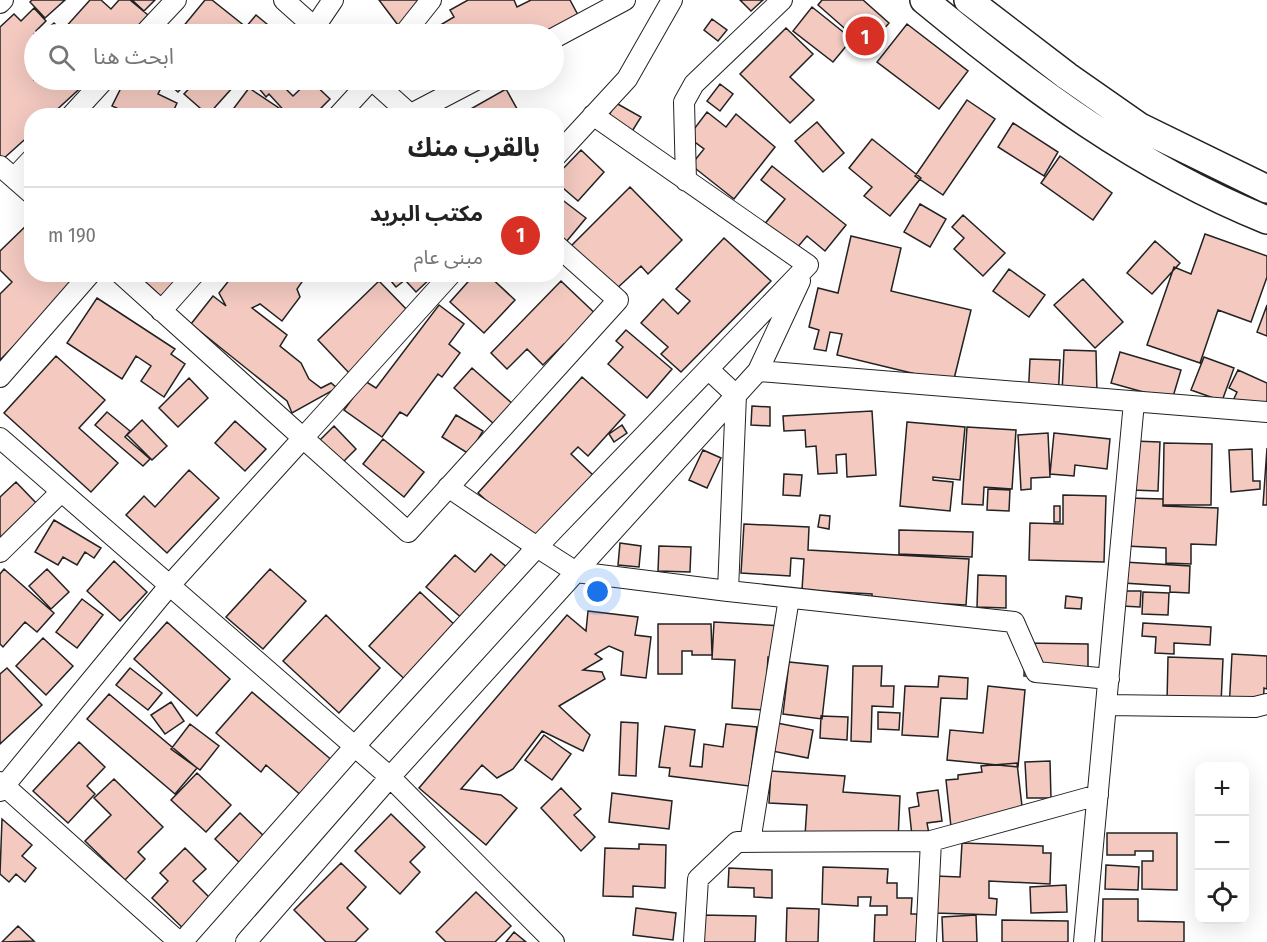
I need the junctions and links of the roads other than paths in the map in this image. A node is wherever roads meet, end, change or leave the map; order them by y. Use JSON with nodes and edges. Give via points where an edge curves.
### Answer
{"nodes":[{"id":1,"x":3,"y":0,"type":"edge"},
{"id":2,"x":176,"y":0,"type":"edge"},
{"id":3,"x":284,"y":0,"type":"edge"},
{"id":4,"x":333,"y":0,"type":"edge"},
{"id":5,"x":431,"y":0,"type":"edge"},
{"id":6,"x":625,"y":0,"type":"edge"},
{"id":7,"x":672,"y":0,"type":"edge"},
{"id":8,"x":782,"y":0,"type":"edge"},
{"id":9,"x":924,"y":0,"type":"edge"},
{"id":10,"x":968,"y":0,"type":"edge"},
{"id":11,"x":0,"y":3,"type":"edge"},
{"id":12,"x":153,"y":24,"type":"edge"},
{"id":13,"x":310,"y":24,"type":"edge"},
{"id":14,"x":321,"y":24,"type":"edge"},
{"id":15,"x":412,"y":24,"type":"edge"},
{"id":16,"x":564,"y":33,"type":"edge"},
{"id":17,"x":95,"y":90,"type":"edge"},
{"id":18,"x":362,"y":90,"type":"edge"},
{"id":19,"x":382,"y":90,"type":"edge"},
{"id":20,"x":457,"y":90,"type":"edge"},
{"id":21,"x":78,"y":108,"type":"edge"},
{"id":22,"x":346,"y":108,"type":"edge"},
{"id":23,"x":403,"y":108,"type":"edge"},
{"id":24,"x":424,"y":108,"type":"edge"},
{"id":25,"x":593,"y":115,"type":"junction"},
{"id":26,"x":564,"y":147,"type":"edge"},
{"id":27,"x":24,"y":163,"type":"edge"},
{"id":28,"x":7,"y":172,"type":"edge"},
{"id":29,"x":686,"y":181,"type":"junction"},
{"id":30,"x":24,"y":187,"type":"edge"},
{"id":31,"x":1267,"y":189,"type":"edge"},
{"id":32,"x":1267,"y":220,"type":"edge"},
{"id":33,"x":564,"y":252,"type":"edge"},
{"id":34,"x":808,"y":265,"type":"junction"},
{"id":35,"x":83,"y":282,"type":"edge"},
{"id":36,"x":130,"y":282,"type":"edge"},
{"id":37,"x":187,"y":282,"type":"edge"},
{"id":38,"x":444,"y":282,"type":"edge"},
{"id":39,"x":161,"y":311,"type":"junction"},
{"id":40,"x":708,"y":369,"type":"junction"},
{"id":41,"x":758,"y":371,"type":"junction"},
{"id":42,"x":0,"y":377,"type":"edge"},
{"id":43,"x":736,"y":395,"type":"junction"},
{"id":44,"x":1134,"y":402,"type":"junction"},
{"id":45,"x":1267,"y":412,"type":"edge"},
{"id":46,"x":0,"y":438,"type":"edge"},
{"id":47,"x":303,"y":438,"type":"junction"},
{"id":48,"x":448,"y":487,"type":"junction"},
{"id":49,"x":61,"y":492,"type":"junction"},
{"id":50,"x":537,"y":547,"type":"junction"},
{"id":51,"x":0,"y":552,"type":"edge"},
{"id":52,"x":576,"y":573,"type":"junction"},
{"id":53,"x":169,"y":586,"type":"junction"},
{"id":54,"x":728,"y":591,"type":"junction"},
{"id":55,"x":789,"y":598,"type":"junction"},
{"id":56,"x":1109,"y":679,"type":"junction"},
{"id":57,"x":1267,"y":704,"type":"edge"},
{"id":58,"x":1106,"y":705,"type":"junction"},
{"id":59,"x":355,"y":746,"type":"junction"},
{"id":60,"x":390,"y":777,"type":"junction"},
{"id":61,"x":1,"y":787,"type":"edge"},
{"id":62,"x":1098,"y":795,"type":"junction"},
{"id":63,"x":931,"y":841,"type":"junction"},
{"id":64,"x":750,"y":842,"type":"junction"},
{"id":65,"x":181,"y":942,"type":"edge"},
{"id":66,"x":246,"y":942,"type":"edge"},
{"id":67,"x":554,"y":942,"type":"edge"},
{"id":68,"x":694,"y":942,"type":"edge"},
{"id":69,"x":926,"y":942,"type":"edge"},
{"id":70,"x":1084,"y":942,"type":"edge"}],
"edges":[{"from":1,"to":11,"type":"street"},
{"from":2,"to":12,"type":"street"},
{"from":3,"to":13,"type":"street"},
{"from":4,"to":14,"type":"street"},
{"from":5,"to":15,"type":"street"},
{"from":6,"to":16,"type":"street"},
{"from":7,"to":25,"type":"street","via":[[627,79]]},
{"from":8,"to":29,"type":"street","via":[[694,84],[684,102]]},
{"from":9,"to":32,"type":"main road","via":[[1103,137],[1218,200]]},
{"from":10,"to":31,"type":"main road","via":[[1140,127]]},
{"from":17,"to":21,"type":"street"},
{"from":18,"to":22,"type":"street"},
{"from":19,"to":23,"type":"street"},
{"from":20,"to":24,"type":"street"},
{"from":25,"to":26,"type":"street"},
{"from":25,"to":29,"type":"street"},
{"from":27,"to":28,"type":"street"},
{"from":28,"to":30,"type":"street"},
{"from":29,"to":34,"type":"street"},
{"from":33,"to":48,"type":"street","via":[[618,300]]},
{"from":34,"to":40,"type":"street"},
{"from":34,"to":41,"type":"street"},
{"from":35,"to":42,"type":"street"},
{"from":36,"to":39,"type":"street"},
{"from":37,"to":39,"type":"street"},
{"from":38,"to":47,"type":"street"},
{"from":39,"to":47,"type":"street"},
{"from":40,"to":43,"type":"street"},
{"from":40,"to":50,"type":"street"},
{"from":41,"to":43,"type":"street"},
{"from":41,"to":44,"type":"street"},
{"from":43,"to":52,"type":"street"},
{"from":43,"to":54,"type":"street"},
{"from":44,"to":45,"type":"street"},
{"from":44,"to":56,"type":"street"},
{"from":46,"to":49,"type":"street"},
{"from":47,"to":48,"type":"street","via":[[408,532]]},
{"from":47,"to":53,"type":"street"},
{"from":48,"to":50,"type":"street"},
{"from":49,"to":51,"type":"street"},
{"from":49,"to":53,"type":"street"},
{"from":50,"to":52,"type":"street"},
{"from":50,"to":59,"type":"street"},
{"from":52,"to":54,"type":"street"},
{"from":52,"to":60,"type":"street"},
{"from":53,"to":59,"type":"street"},
{"from":53,"to":61,"type":"street"},
{"from":54,"to":55,"type":"street"},
{"from":55,"to":56,"type":"street","via":[[1014,622],[1035,672]]},
{"from":55,"to":64,"type":"street"},
{"from":56,"to":58,"type":"street"},
{"from":57,"to":58,"type":"street"},
{"from":58,"to":62,"type":"street"},
{"from":59,"to":60,"type":"street"},
{"from":59,"to":65,"type":"street"},
{"from":60,"to":66,"type":"street"},
{"from":60,"to":67,"type":"street"},
{"from":61,"to":65,"type":"street"},
{"from":62,"to":63,"type":"street"},
{"from":62,"to":70,"type":"street"},
{"from":63,"to":64,"type":"street"},
{"from":63,"to":69,"type":"street"},
{"from":64,"to":68,"type":"street","via":[[737,842],[698,879]]}]}
